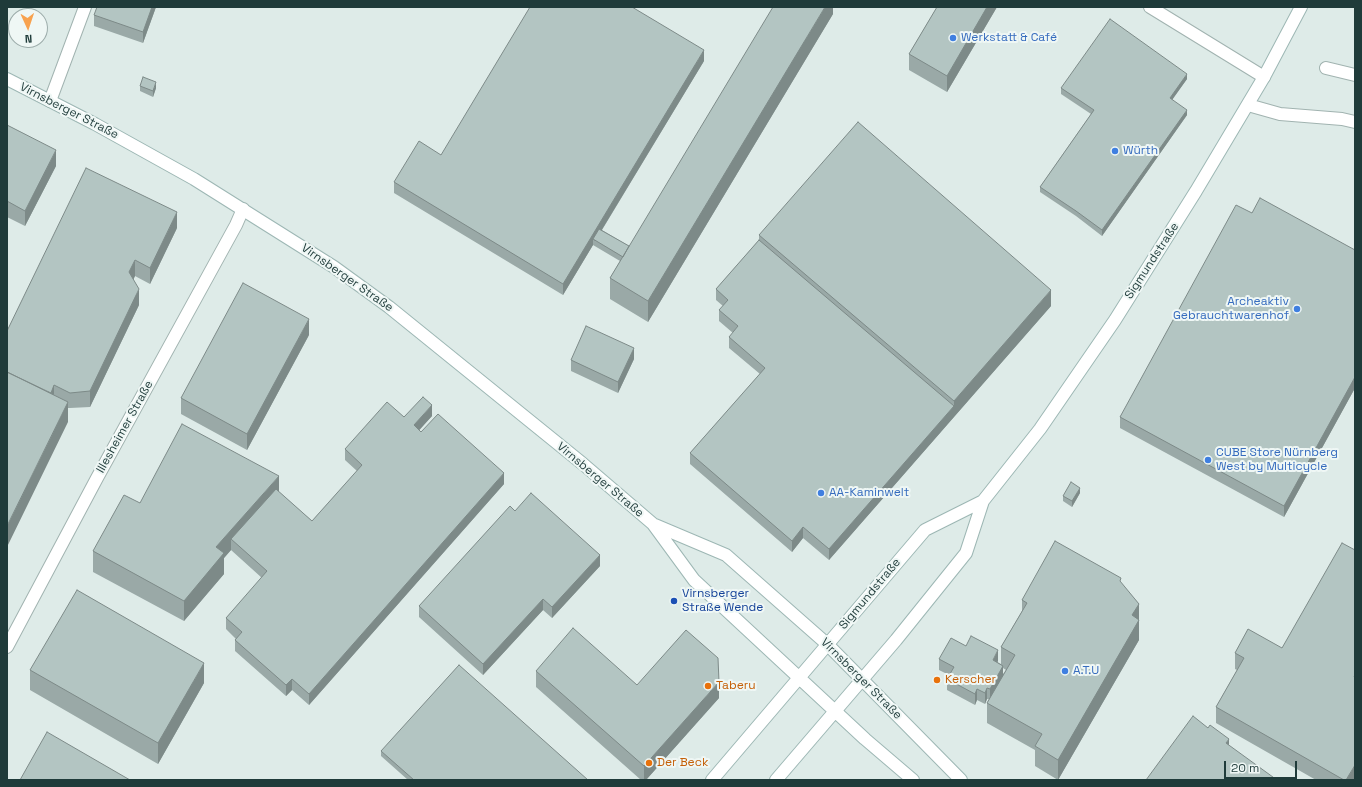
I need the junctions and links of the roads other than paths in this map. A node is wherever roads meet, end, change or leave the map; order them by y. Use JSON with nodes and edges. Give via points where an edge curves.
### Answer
{"nodes":[{"id":1,"x":85,"y":7,"type":"edge"},
{"id":2,"x":1150,"y":7,"type":"edge"},
{"id":3,"x":1301,"y":7,"type":"edge"},
{"id":4,"x":1326,"y":68,"type":"dead end"},
{"id":5,"x":1355,"y":75,"type":"edge"},
{"id":6,"x":1264,"y":77,"type":"junction"},
{"id":7,"x":7,"y":80,"type":"edge"},
{"id":8,"x":50,"y":101,"type":"junction"},
{"id":9,"x":1248,"y":105,"type":"junction"},
{"id":10,"x":1355,"y":122,"type":"edge"},
{"id":11,"x":243,"y":209,"type":"junction"},
{"id":12,"x":983,"y":502,"type":"junction"},
{"id":13,"x":654,"y":524,"type":"junction"},
{"id":14,"x":827,"y":644,"type":"junction"},
{"id":15,"x":7,"y":647,"type":"edge"},
{"id":16,"x":799,"y":677,"type":"junction"},
{"id":17,"x":862,"y":679,"type":"junction"},
{"id":18,"x":836,"y":710,"type":"junction"},
{"id":19,"x":712,"y":780,"type":"edge"},
{"id":20,"x":776,"y":780,"type":"edge"},
{"id":21,"x":913,"y":780,"type":"edge"},
{"id":22,"x":961,"y":780,"type":"edge"}],
"edges":[{"from":1,"to":8,"type":"main road"},
{"from":2,"to":6,"type":"main road"},
{"from":3,"to":6,"type":"main road","name":"Sigmundstraße"},
{"from":4,"to":5,"type":"main road"},
{"from":6,"to":9,"type":"main road","name":"Sigmundstraße"},
{"from":7,"to":8,"type":"main road","name":"Virnsberger Straße"},
{"from":8,"to":11,"type":"main road","name":"Virnsberger Straße","via":[[194,179]]},
{"from":9,"to":10,"type":"main road","via":[[1280,114]]},
{"from":9,"to":12,"type":"main road","name":"Sigmundstraße","via":[[1196,192],[1088,361],[1033,439]]},
{"from":11,"to":13,"type":"main road","name":"Virnsberger Straße","via":[[334,267],[388,307]]},
{"from":11,"to":15,"type":"main road","name":"Illesheimer Straße"},
{"from":12,"to":14,"type":"main road","name":"Sigmundstraße","via":[[925,530]]},
{"from":12,"to":17,"type":"main road","name":"Sigmundstraße","via":[[966,553]]},
{"from":13,"to":14,"type":"main road","name":"Virnsberger Straße","via":[[726,555]]},
{"from":13,"to":16,"type":"main road","name":"Virnsberger Straße","via":[[694,580]]},
{"from":14,"to":16,"type":"main road","name":"Sigmundstraße"},
{"from":14,"to":17,"type":"main road","name":"Virnsberger Straße"},
{"from":16,"to":18,"type":"main road","name":"Virnsberger Straße"},
{"from":16,"to":19,"type":"main road","name":"Sigmundstraße"},
{"from":17,"to":18,"type":"main road","name":"Sigmundstraße"},
{"from":17,"to":22,"type":"main road","name":"Virnsberger Straße"},
{"from":18,"to":20,"type":"main road","name":"Sigmundstraße"},
{"from":18,"to":21,"type":"main road","name":"Virnsberger Straße"}]}
